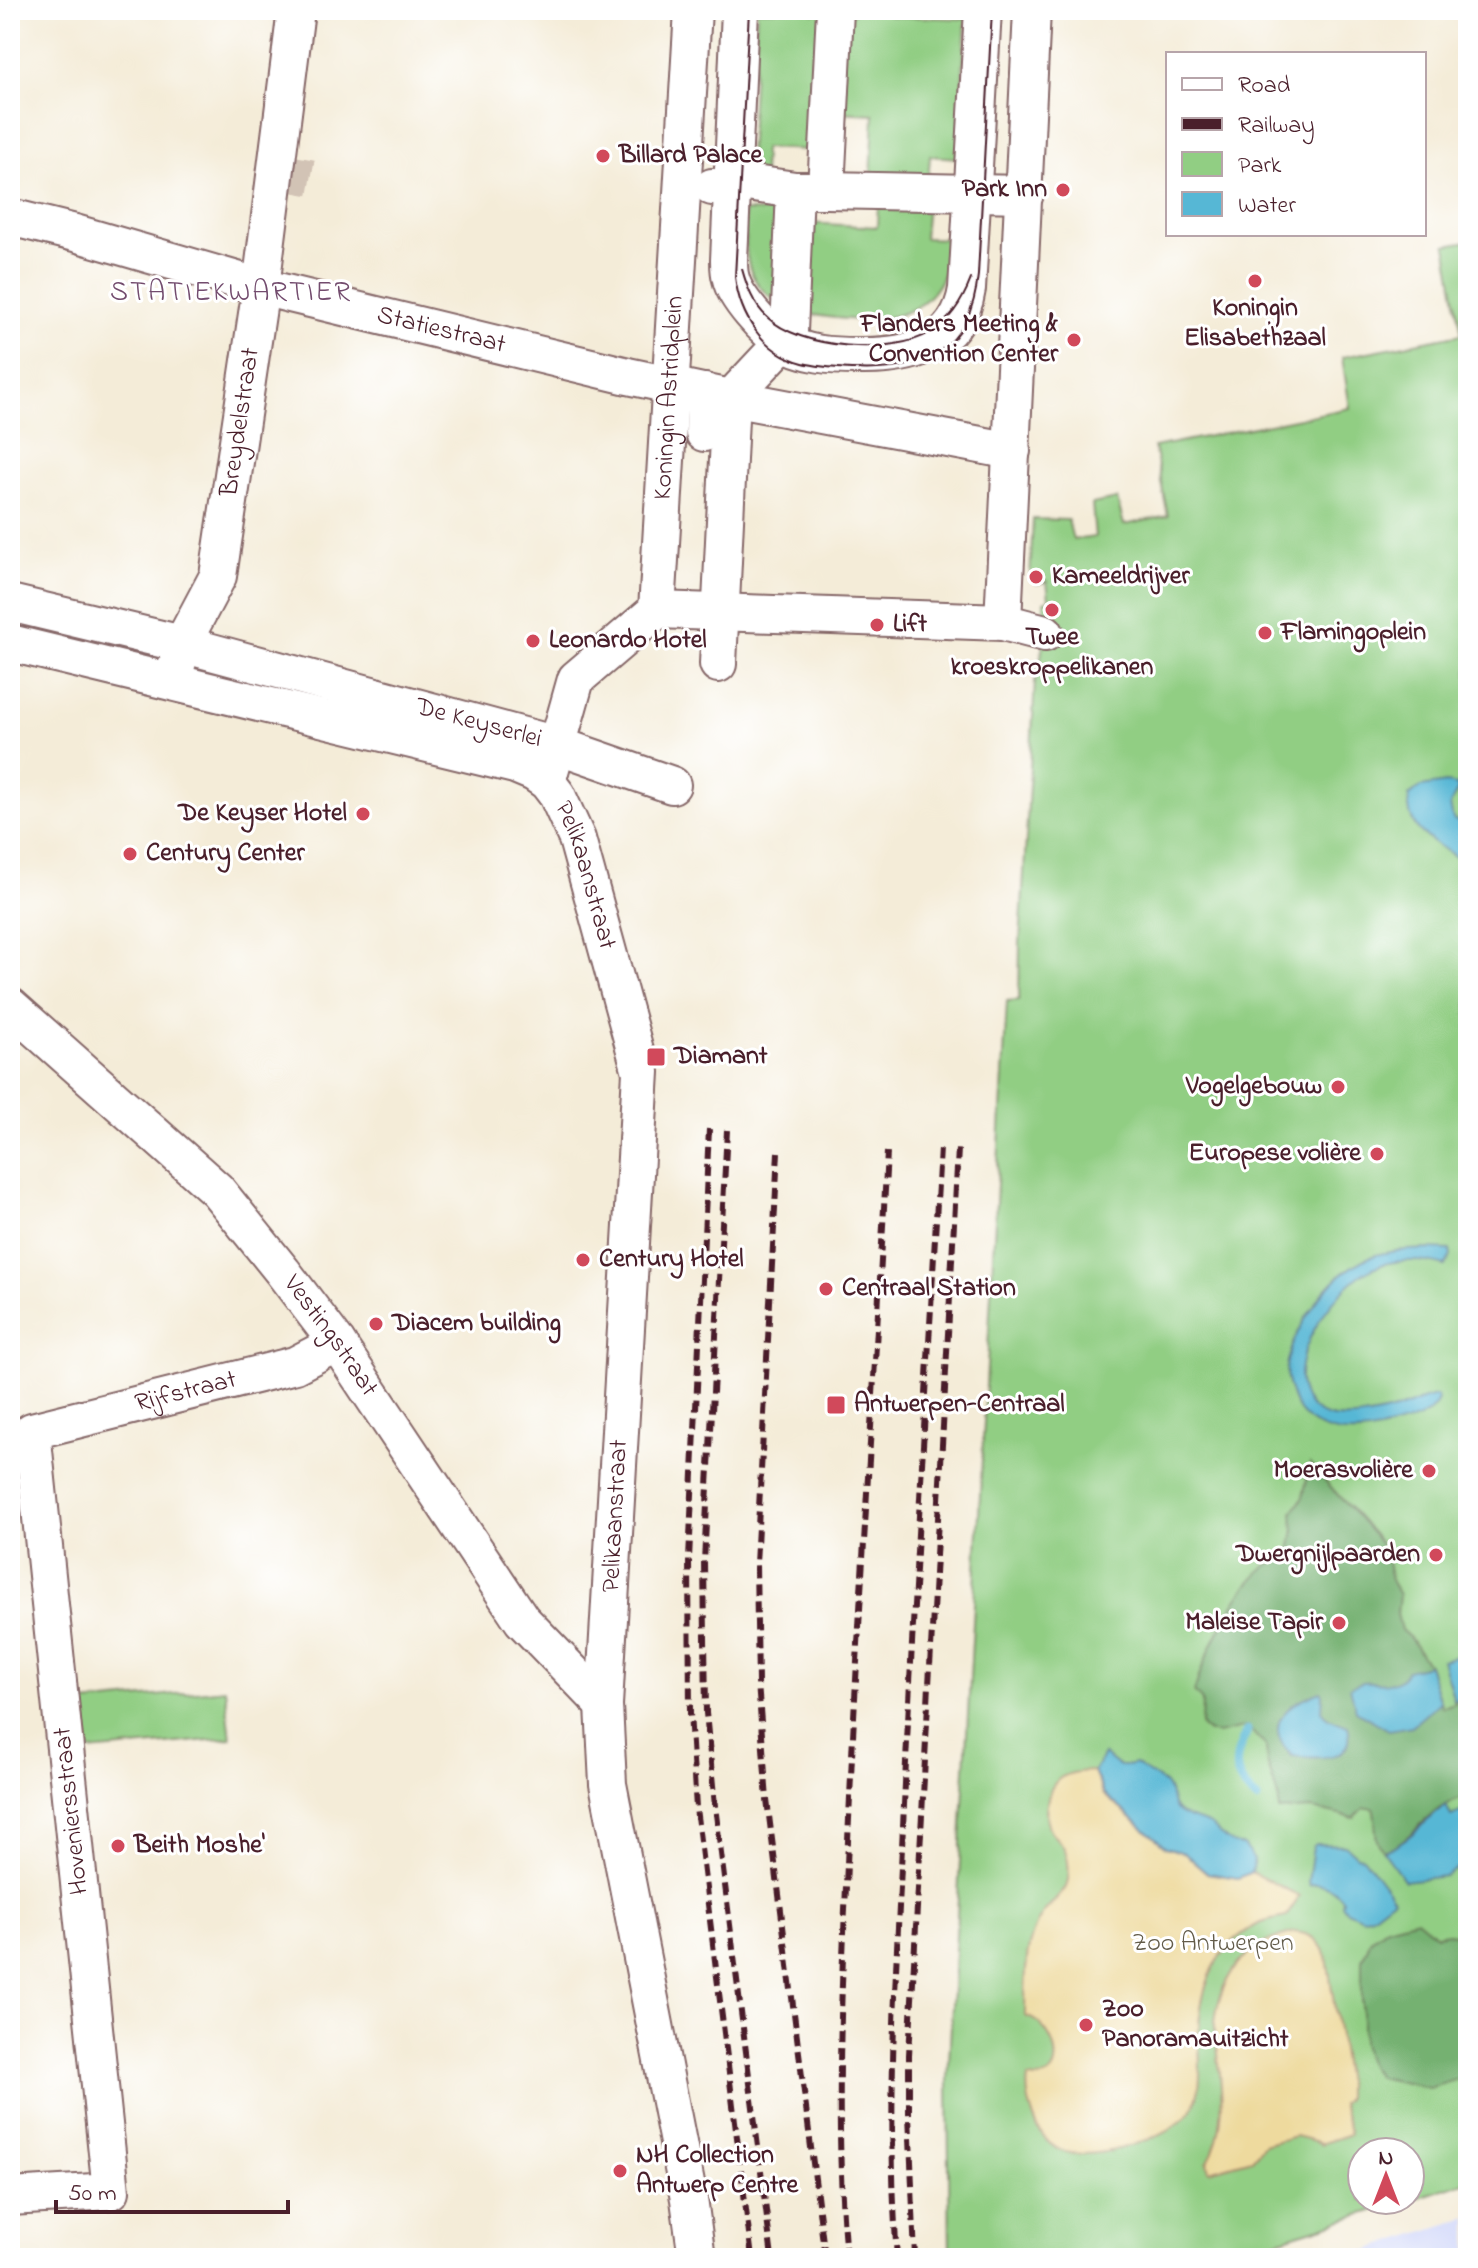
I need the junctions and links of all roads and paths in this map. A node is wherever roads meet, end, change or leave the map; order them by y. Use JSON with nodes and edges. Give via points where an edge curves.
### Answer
{"nodes":[{"id":1,"x":296,"y":10,"type":"edge"},
{"id":2,"x":693,"y":10,"type":"edge"},
{"id":3,"x":740,"y":10,"type":"edge"},
{"id":4,"x":835,"y":10,"type":"edge"},
{"id":5,"x":983,"y":10,"type":"edge"},
{"id":6,"x":1032,"y":10,"type":"edge"},
{"id":7,"x":682,"y":187,"type":"junction"},
{"id":8,"x":732,"y":188,"type":"junction"},
{"id":9,"x":811,"y":190,"type":"junction"},
{"id":10,"x":971,"y":193,"type":"junction"},
{"id":11,"x":1025,"y":194,"type":"junction"},
{"id":12,"x":10,"y":217,"type":"edge"},
{"id":13,"x":261,"y":287,"type":"junction"},
{"id":14,"x":783,"y":342,"type":"junction"},
{"id":15,"x":687,"y":389,"type":"junction"},
{"id":16,"x":704,"y":433,"type":"dead end"},
{"id":17,"x":1012,"y":451,"type":"junction"},
{"id":18,"x":10,"y":603,"type":"edge"},
{"id":19,"x":720,"y":613,"type":"junction"},
{"id":20,"x":645,"y":621,"type":"junction"},
{"id":21,"x":1003,"y":622,"type":"junction"},
{"id":22,"x":1045,"y":633,"type":"dead end"},
{"id":23,"x":10,"y":643,"type":"edge"},
{"id":24,"x":182,"y":644,"type":"junction"},
{"id":25,"x":718,"y":664,"type":"dead end"},
{"id":26,"x":173,"y":682,"type":"junction"},
{"id":27,"x":613,"y":682,"type":"dead end"},
{"id":28,"x":557,"y":745,"type":"junction"},
{"id":29,"x":547,"y":782,"type":"junction"},
{"id":30,"x":672,"y":785,"type":"dead end"},
{"id":31,"x":10,"y":1006,"type":"edge"},
{"id":32,"x":337,"y":1343,"type":"junction"},
{"id":33,"x":32,"y":1431,"type":"joint"},
{"id":34,"x":604,"y":1705,"type":"junction"},
{"id":35,"x":10,"y":2197,"type":"edge"},
{"id":36,"x":697,"y":2258,"type":"edge"}],
"edges":[{"from":1,"to":13,"type":"street","name":"Breydelstraat"},
{"from":2,"to":7,"type":"street","name":"Koningin Astridplein"},
{"from":3,"to":8,"type":"street"},
{"from":4,"to":9,"type":"street"},
{"from":5,"to":10,"type":"street"},
{"from":6,"to":11,"type":"street"},
{"from":7,"to":8,"type":"street"},
{"from":7,"to":15,"type":"street","name":"Koningin Astridplein"},
{"from":8,"to":9,"type":"street","via":[[740,182]]},
{"from":8,"to":14,"type":"street","via":[[731,281],[757,320]]},
{"from":9,"to":10,"type":"street"},
{"from":9,"to":14,"type":"street","via":[[789,332]]},
{"from":10,"to":11,"type":"street"},
{"from":10,"to":14,"type":"street","via":[[962,311],[936,341],[883,357],[819,355]]},
{"from":11,"to":17,"type":"street"},
{"from":12,"to":13,"type":"street","name":"Statiestraat"},
{"from":13,"to":15,"type":"street","name":"Statiestraat"},
{"from":13,"to":24,"type":"street","name":"Breydelstraat","via":[[218,576]]},
{"from":14,"to":15,"type":"street"},
{"from":15,"to":16,"type":"street"},
{"from":15,"to":17,"type":"street"},
{"from":15,"to":19,"type":"street","name":"Koningin Astridplein"},
{"from":15,"to":20,"type":"street","name":"Koningin Astridplein"},
{"from":17,"to":21,"type":"street"},
{"from":18,"to":24,"type":"street","name":"De Keyserlei"},
{"from":19,"to":20,"type":"street"},
{"from":19,"to":21,"type":"street"},
{"from":19,"to":25,"type":"street","name":"Koningin Astridplein"},
{"from":20,"to":27,"type":"street","name":"Koningin Astridplein"},
{"from":20,"to":28,"type":"street","via":[[576,679]]},
{"from":21,"to":22,"type":"street"},
{"from":23,"to":26,"type":"street","name":"De Keyserlei"},
{"from":24,"to":26,"type":"street","name":"Breydelstraat"},
{"from":24,"to":28,"type":"street","name":"De Keyserlei"},
{"from":26,"to":29,"type":"street","name":"De Keyserlei","via":[[499,759]]},
{"from":28,"to":29,"type":"street","name":"De Keyserlei"},
{"from":28,"to":30,"type":"street"},
{"from":29,"to":34,"type":"street","name":"Pelikaanstraat","via":[[577,839],[641,1072]]},
{"from":31,"to":32,"type":"street","name":"Vestingstraat","via":[[217,1190]]},
{"from":32,"to":33,"type":"street","name":"Rijfstraat","via":[[295,1365]]},
{"from":32,"to":34,"type":"street","name":"Vestingstraat","via":[[522,1620]]},
{"from":33,"to":35,"type":"street","name":"Hoveniersstraat","via":[[111,2191]]},
{"from":34,"to":36,"type":"street","name":"Pelikaanstraat","via":[[608,1784]]}]}
